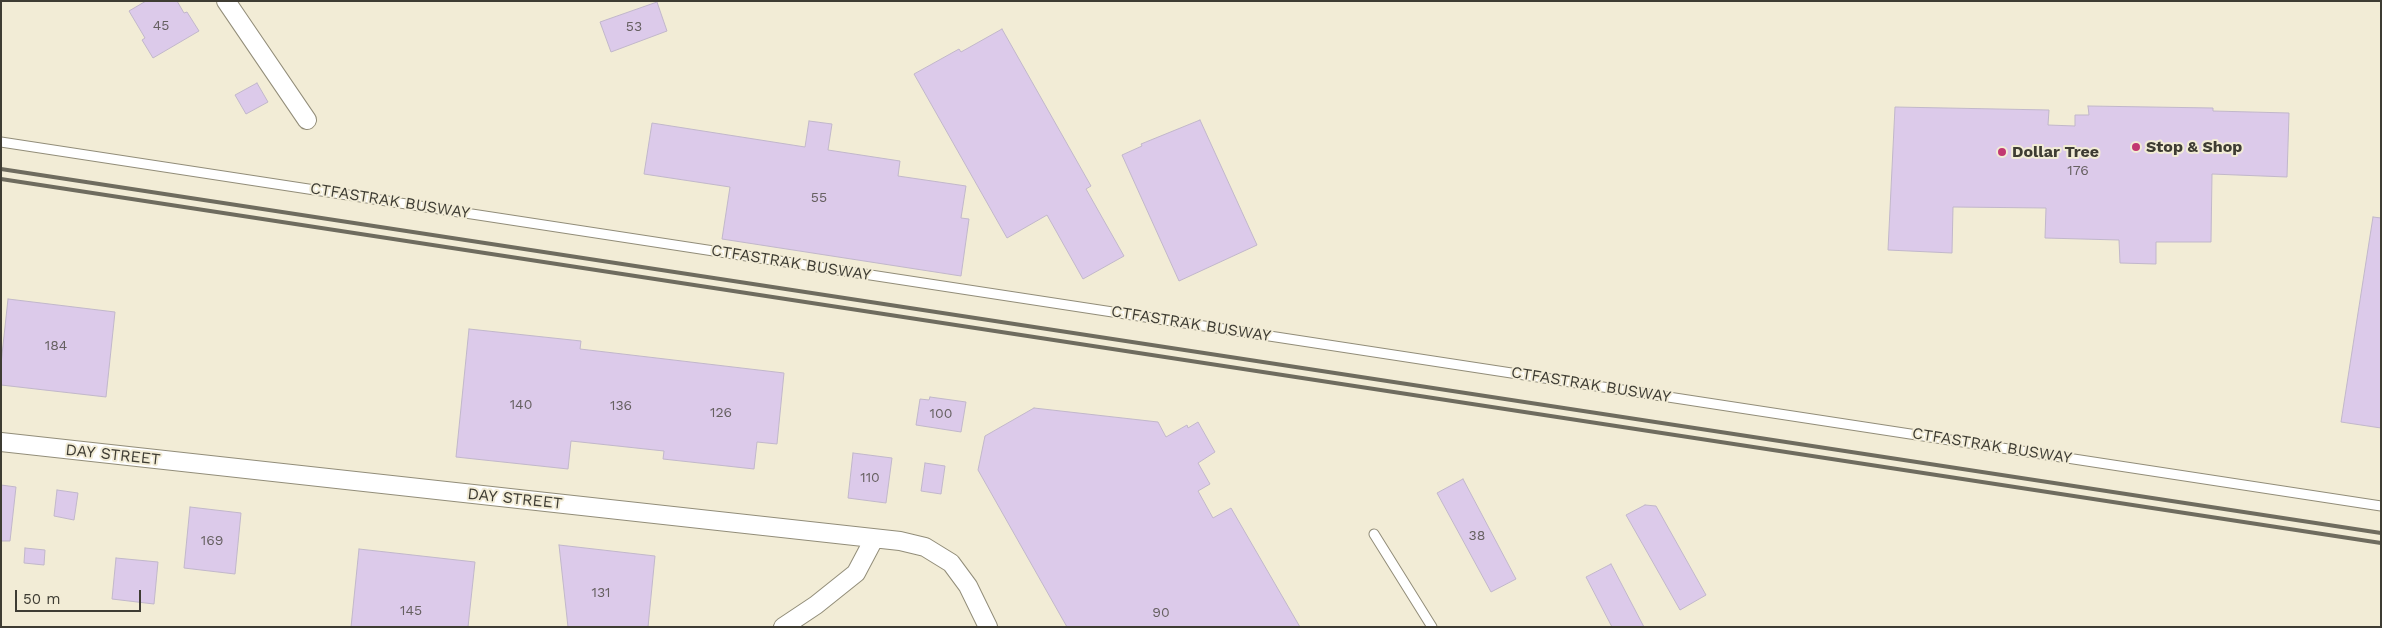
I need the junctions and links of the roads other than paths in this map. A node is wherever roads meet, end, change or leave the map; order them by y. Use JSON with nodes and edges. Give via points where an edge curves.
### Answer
{"nodes":[{"id":1,"x":226,"y":1,"type":"edge"},
{"id":2,"x":307,"y":120,"type":"dead end"},
{"id":3,"x":1,"y":142,"type":"edge"},
{"id":4,"x":1,"y":442,"type":"edge"},
{"id":5,"x":2381,"y":506,"type":"edge"},
{"id":6,"x":1374,"y":534,"type":"dead end"},
{"id":7,"x":874,"y":539,"type":"junction"},
{"id":8,"x":783,"y":627,"type":"edge"},
{"id":9,"x":988,"y":627,"type":"edge"},
{"id":10,"x":1432,"y":627,"type":"edge"}],
"edges":[{"from":1,"to":2,"type":"street"},
{"from":3,"to":5,"type":"lane","name":"CTFASTRAK BUSWAY"},
{"from":4,"to":7,"type":"street","name":"DAY STREET"},
{"from":6,"to":10,"type":"lane"},
{"from":7,"to":8,"type":"street","via":[[856,573]]},
{"from":7,"to":9,"type":"street","name":"DAY STREET","via":[[925,547],[951,563],[968,586]]}]}
